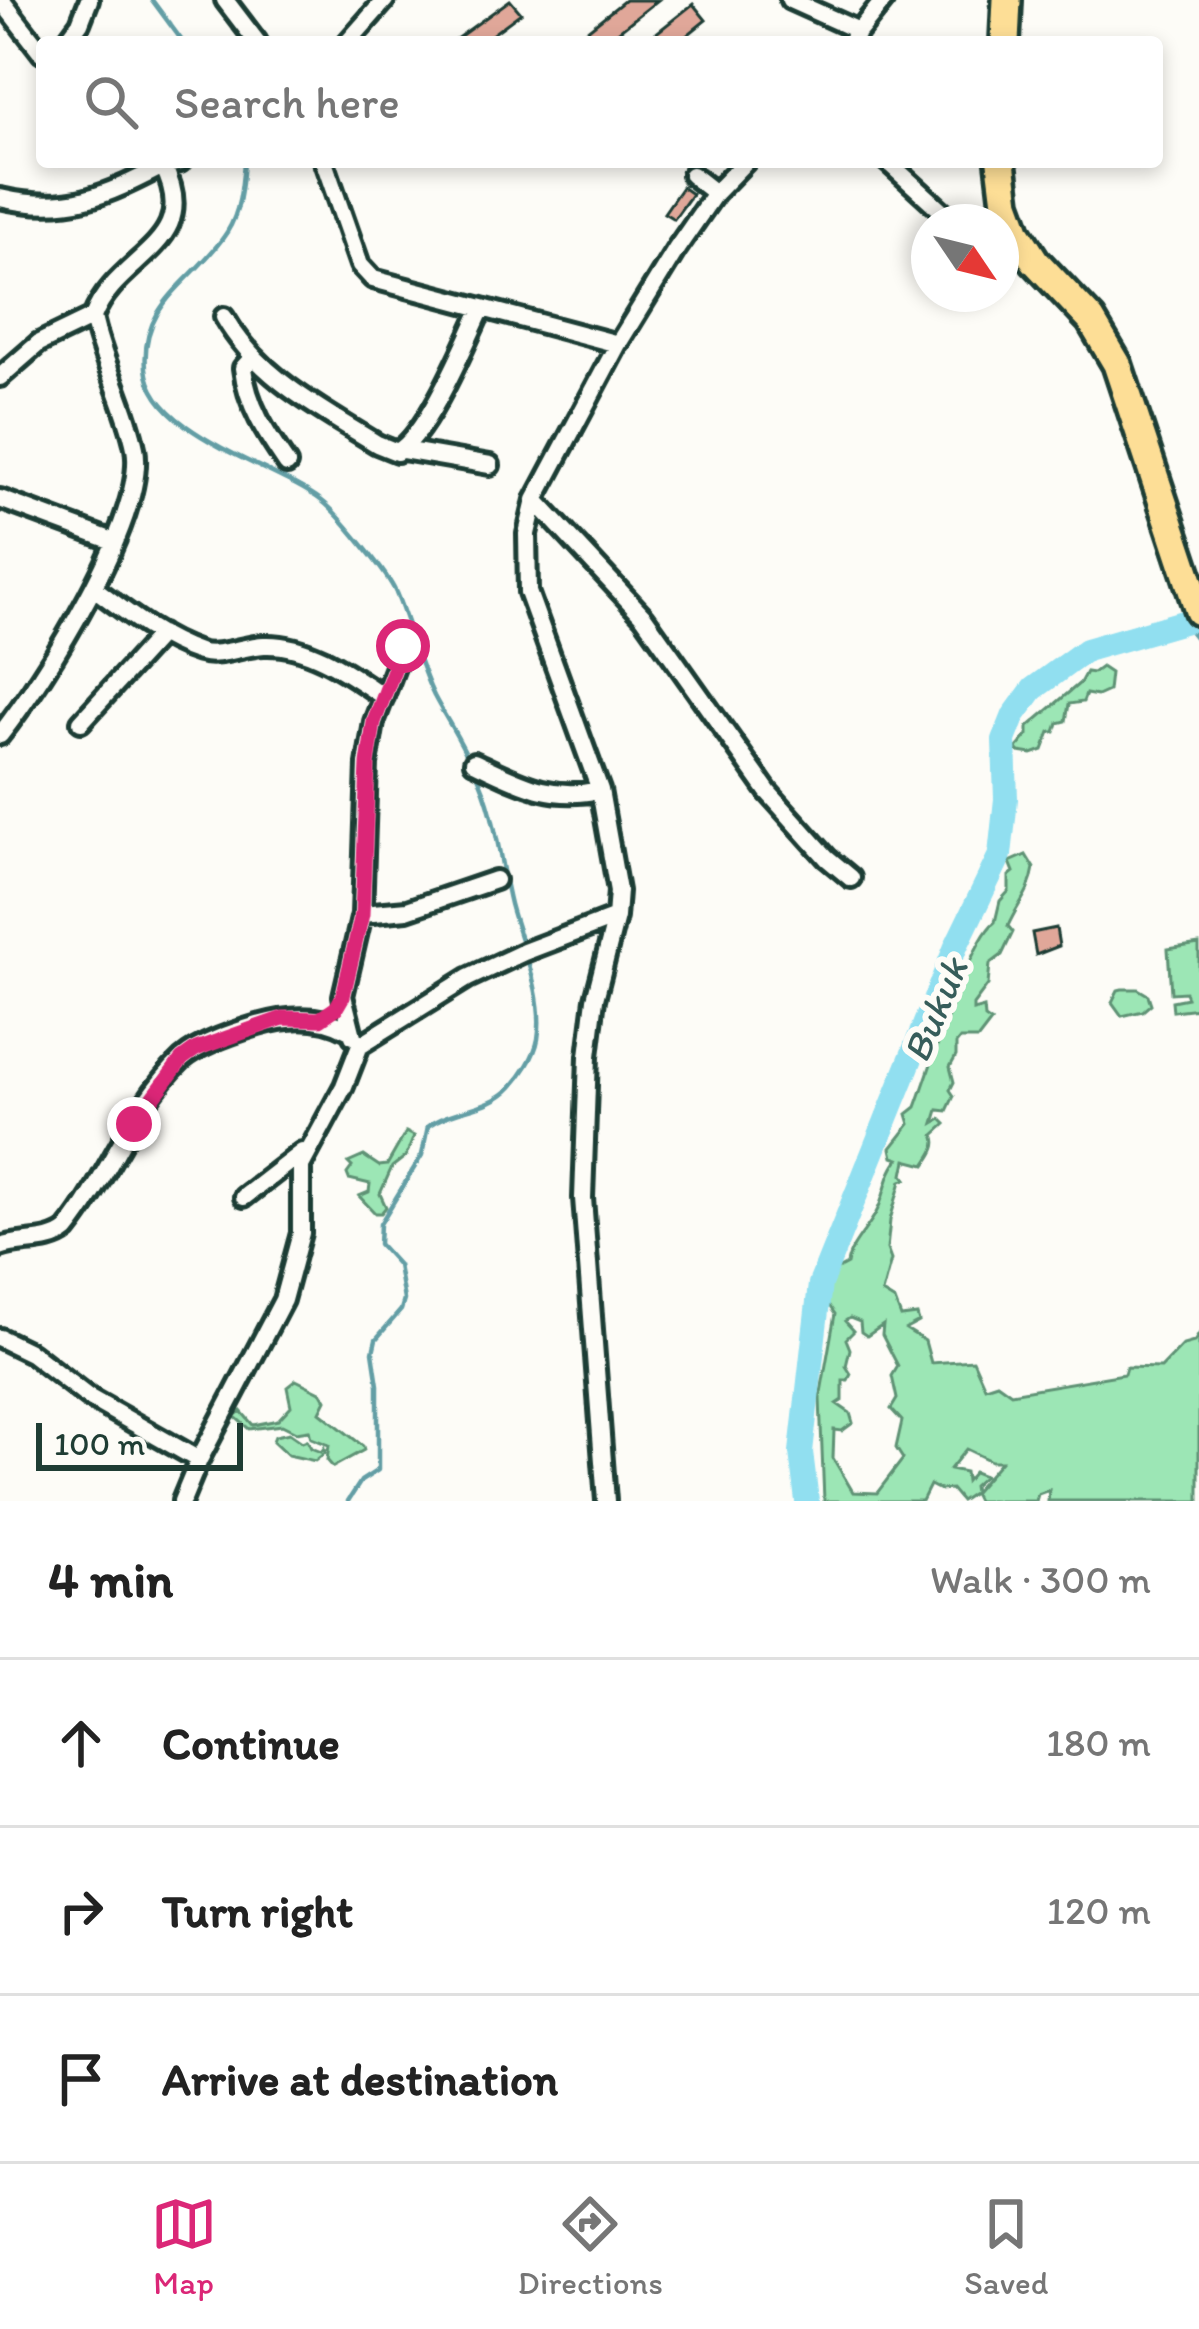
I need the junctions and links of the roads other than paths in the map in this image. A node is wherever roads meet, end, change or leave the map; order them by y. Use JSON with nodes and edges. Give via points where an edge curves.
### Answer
{"nodes":[{"id":1,"x":1,"y":0,"type":"edge"},
{"id":2,"x":88,"y":0,"type":"edge"},
{"id":3,"x":225,"y":0,"type":"edge"},
{"id":4,"x":385,"y":0,"type":"edge"},
{"id":5,"x":790,"y":0,"type":"edge"},
{"id":6,"x":884,"y":0,"type":"edge"},
{"id":7,"x":1007,"y":0,"type":"edge"},
{"id":8,"x":70,"y":36,"type":"edge"},
{"id":9,"x":252,"y":36,"type":"edge"},
{"id":10,"x":353,"y":36,"type":"edge"},
{"id":11,"x":854,"y":36,"type":"edge"},
{"id":12,"x":1005,"y":36,"type":"edge"},
{"id":13,"x":36,"y":45,"type":"edge"},
{"id":14,"x":158,"y":168,"type":"edge"},
{"id":15,"x":169,"y":168,"type":"edge"},
{"id":16,"x":326,"y":168,"type":"edge"},
{"id":17,"x":739,"y":168,"type":"edge"},
{"id":18,"x":895,"y":168,"type":"edge"},
{"id":19,"x":1002,"y":168,"type":"edge"},
{"id":20,"x":692,"y":175,"type":"dead end"},
{"id":21,"x":715,"y":194,"type":"junction"},
{"id":22,"x":0,"y":198,"type":"edge"},
{"id":23,"x":934,"y":204,"type":"edge"},
{"id":24,"x":482,"y":308,"type":"junction"},
{"id":25,"x":93,"y":317,"type":"junction"},
{"id":26,"x":224,"y":317,"type":"dead end"},
{"id":27,"x":618,"y":344,"type":"junction"},
{"id":28,"x":252,"y":358,"type":"junction"},
{"id":29,"x":0,"y":377,"type":"edge"},
{"id":30,"x":404,"y":450,"type":"junction"},
{"id":31,"x":287,"y":464,"type":"dead end"},
{"id":32,"x":490,"y":465,"type":"dead end"},
{"id":33,"x":0,"y":499,"type":"edge"},
{"id":34,"x":535,"y":500,"type":"junction"},
{"id":35,"x":113,"y":541,"type":"junction"},
{"id":36,"x":94,"y":587,"type":"junction"},
{"id":37,"x":1199,"y":611,"type":"edge"},
{"id":38,"x":161,"y":634,"type":"junction"},
{"id":39,"x":403,"y":646,"type":"dead end"},
{"id":40,"x":384,"y":697,"type":"junction"},
{"id":41,"x":81,"y":722,"type":"dead end"},
{"id":42,"x":0,"y":735,"type":"edge"},
{"id":43,"x":474,"y":762,"type":"dead end"},
{"id":44,"x":600,"y":790,"type":"junction"},
{"id":45,"x":851,"y":878,"type":"dead end"},
{"id":46,"x":495,"y":880,"type":"dead end"},
{"id":47,"x":362,"y":914,"type":"junction"},
{"id":48,"x":616,"y":917,"type":"junction"},
{"id":49,"x":343,"y":996,"type":"junction"},
{"id":50,"x":320,"y":1019,"type":"junction"},
{"id":51,"x":354,"y":1038,"type":"junction"},
{"id":52,"x":311,"y":1143,"type":"junction"},
{"id":53,"x":244,"y":1197,"type":"dead end"},
{"id":54,"x":0,"y":1247,"type":"edge"},
{"id":55,"x":0,"y":1338,"type":"edge"},
{"id":56,"x":199,"y":1460,"type":"junction"},
{"id":57,"x":182,"y":1501,"type":"edge"},
{"id":58,"x":606,"y":1501,"type":"edge"}],
"edges":[{"from":1,"to":13,"type":"street"},
{"from":2,"to":8,"type":"street"},
{"from":3,"to":9,"type":"street"},
{"from":4,"to":10,"type":"street"},
{"from":5,"to":11,"type":"street"},
{"from":6,"to":11,"type":"street"},
{"from":7,"to":12,"type":"main road"},
{"from":14,"to":22,"type":"street","via":[[100,198],[65,205]]},
{"from":15,"to":25,"type":"street","via":[[172,221],[101,295]]},
{"from":16,"to":24,"type":"street","via":[[366,274]]},
{"from":17,"to":21,"type":"street"},
{"from":18,"to":23,"type":"street"},
{"from":19,"to":37,"type":"main road","via":[[1017,233],[1091,320],[1117,364]]},
{"from":20,"to":21,"type":"street"},
{"from":21,"to":27,"type":"street"},
{"from":24,"to":27,"type":"street"},
{"from":24,"to":30,"type":"street"},
{"from":25,"to":29,"type":"street","via":[[51,336]]},
{"from":25,"to":35,"type":"street","via":[[136,452],[135,487]]},
{"from":26,"to":28,"type":"street"},
{"from":27,"to":34,"type":"street"},
{"from":28,"to":30,"type":"street","via":[[377,444]]},
{"from":28,"to":31,"type":"street","via":[[245,382]]},
{"from":30,"to":32,"type":"street"},
{"from":33,"to":35,"type":"street"},
{"from":34,"to":44,"type":"street","via":[[527,592]]},
{"from":34,"to":45,"type":"street","via":[[644,617],[768,792]]},
{"from":35,"to":36,"type":"street"},
{"from":36,"to":38,"type":"street"},
{"from":36,"to":42,"type":"street"},
{"from":38,"to":40,"type":"street","via":[[202,653],[268,644],[296,650]]},
{"from":38,"to":41,"type":"street"},
{"from":39,"to":40,"type":"street"},
{"from":40,"to":47,"type":"street","via":[[368,764]]},
{"from":43,"to":44,"type":"street","via":[[547,793]]},
{"from":44,"to":48,"type":"street"},
{"from":46,"to":47,"type":"street","via":[[407,910]]},
{"from":47,"to":49,"type":"street"},
{"from":48,"to":51,"type":"street","via":[[524,952]]},
{"from":48,"to":58,"type":"street","via":[[587,1056],[583,1198]]},
{"from":49,"to":50,"type":"street"},
{"from":49,"to":51,"type":"street"},
{"from":50,"to":51,"type":"street"},
{"from":50,"to":54,"type":"street","via":[[283,1018],[196,1049],[134,1124],[67,1230]]},
{"from":51,"to":52,"type":"street","via":[[344,1086]]},
{"from":52,"to":53,"type":"street"},
{"from":52,"to":56,"type":"street","via":[[284,1300]]},
{"from":55,"to":56,"type":"street"},
{"from":56,"to":57,"type":"street"}]}
